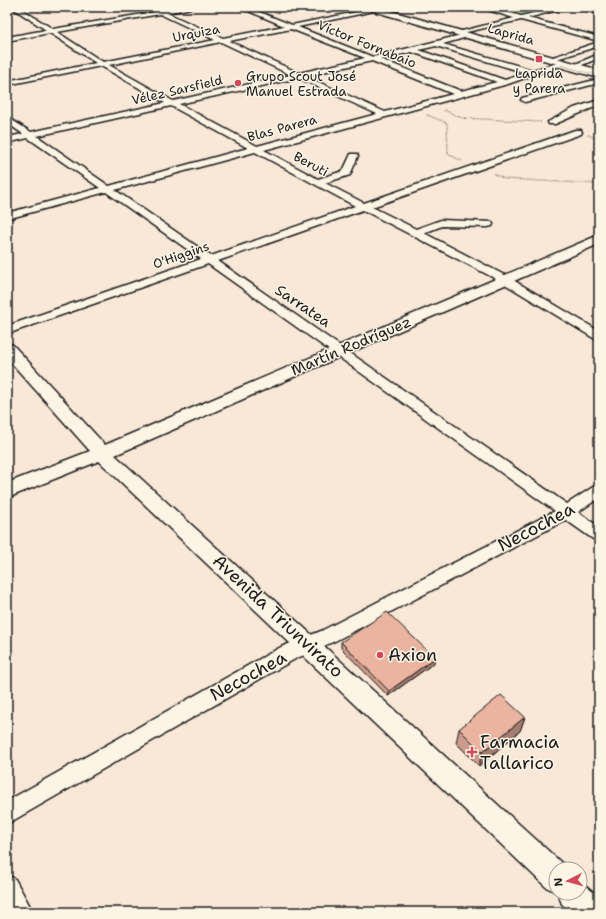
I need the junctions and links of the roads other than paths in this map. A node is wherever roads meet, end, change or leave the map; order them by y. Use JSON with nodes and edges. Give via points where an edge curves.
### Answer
{"nodes":[{"id":1,"x":10,"y":7,"type":"edge"},
{"id":2,"x":14,"y":7,"type":"edge"},
{"id":3,"x":149,"y":7,"type":"edge"},
{"id":4,"x":193,"y":7,"type":"edge"},
{"id":5,"x":242,"y":7,"type":"edge"},
{"id":6,"x":369,"y":7,"type":"edge"},
{"id":7,"x":390,"y":7,"type":"edge"},
{"id":8,"x":481,"y":7,"type":"edge"},
{"id":9,"x":564,"y":7,"type":"edge"},
{"id":10,"x":578,"y":7,"type":"edge"},
{"id":11,"x":7,"y":8,"type":"edge"},
{"id":12,"x":378,"y":10,"type":"junction"},
{"id":13,"x":599,"y":12,"type":"edge"},
{"id":14,"x":160,"y":13,"type":"junction"},
{"id":15,"x":522,"y":18,"type":"junction"},
{"id":16,"x":291,"y":27,"type":"junction"},
{"id":17,"x":52,"y":32,"type":"junction"},
{"id":18,"x":465,"y":34,"type":"junction"},
{"id":19,"x":7,"y":39,"type":"edge"},
{"id":20,"x":599,"y":39,"type":"edge"},
{"id":21,"x":220,"y":41,"type":"junction"},
{"id":22,"x":437,"y":44,"type":"junction"},
{"id":23,"x":599,"y":44,"type":"edge"},
{"id":24,"x":412,"y":50,"type":"junction"},
{"id":25,"x":599,"y":56,"type":"edge"},
{"id":26,"x":370,"y":59,"type":"junction"},
{"id":27,"x":550,"y":59,"type":"junction"},
{"id":28,"x":102,"y":64,"type":"junction"},
{"id":29,"x":560,"y":64,"type":"junction"},
{"id":30,"x":575,"y":66,"type":"junction"},
{"id":31,"x":531,"y":72,"type":"junction"},
{"id":32,"x":599,"y":73,"type":"edge"},
{"id":33,"x":297,"y":75,"type":"junction"},
{"id":34,"x":599,"y":77,"type":"edge"},
{"id":35,"x":599,"y":81,"type":"edge"},
{"id":36,"x":506,"y":82,"type":"junction"},
{"id":37,"x":7,"y":83,"type":"edge"},
{"id":38,"x":461,"y":94,"type":"junction"},
{"id":39,"x":525,"y":100,"type":"dead end"},
{"id":40,"x":599,"y":102,"type":"edge"},
{"id":41,"x":171,"y":103,"type":"junction"},
{"id":42,"x":383,"y":114,"type":"junction"},
{"id":43,"x":7,"y":119,"type":"edge"},
{"id":44,"x":552,"y":122,"type":"road end"},
{"id":45,"x":578,"y":132,"type":"road end"},
{"id":46,"x":31,"y":135,"type":"junction"},
{"id":47,"x":7,"y":140,"type":"edge"},
{"id":48,"x":254,"y":149,"type":"junction"},
{"id":49,"x":354,"y":156,"type":"dead end"},
{"id":50,"x":317,"y":182,"type":"junction"},
{"id":51,"x":106,"y":189,"type":"junction"},
{"id":52,"x":363,"y":206,"type":"junction"},
{"id":53,"x":7,"y":216,"type":"edge"},
{"id":54,"x":488,"y":224,"type":"dead end"},
{"id":55,"x":415,"y":233,"type":"junction"},
{"id":56,"x":599,"y":238,"type":"edge"},
{"id":57,"x":209,"y":261,"type":"junction"},
{"id":58,"x":504,"y":279,"type":"junction"},
{"id":59,"x":7,"y":330,"type":"edge"},
{"id":60,"x":599,"y":336,"type":"edge"},
{"id":61,"x":7,"y":348,"type":"edge"},
{"id":62,"x":340,"y":351,"type":"junction"},
{"id":63,"x":102,"y":453,"type":"junction"},
{"id":64,"x":7,"y":491,"type":"edge"},
{"id":65,"x":599,"y":491,"type":"edge"},
{"id":66,"x":567,"y":512,"type":"junction"},
{"id":67,"x":599,"y":535,"type":"edge"},
{"id":68,"x":308,"y":645,"type":"junction"},
{"id":69,"x":7,"y":813,"type":"edge"},
{"id":70,"x":548,"y":870,"type":"edge"},
{"id":71,"x":7,"y":887,"type":"edge"},
{"id":72,"x":581,"y":901,"type":"edge"},
{"id":73,"x":21,"y":912,"type":"edge"},
{"id":74,"x":593,"y":912,"type":"edge"}],
"edges":[{"from":1,"to":11,"type":"street"},
{"from":2,"to":17,"type":"street","name":"Beruti"},
{"from":3,"to":14,"type":"street"},
{"from":4,"to":14,"type":"street"},
{"from":5,"to":16,"type":"street","name":"Víctor Fornabaio"},
{"from":6,"to":12,"type":"street","name":"Laprida"},
{"from":7,"to":12,"type":"street","name":"Urquiza"},
{"from":8,"to":15,"type":"street"},
{"from":9,"to":15,"type":"street","name":"Vélez Sarsfield"},
{"from":10,"to":13,"type":"street"},
{"from":12,"to":16,"type":"street","name":"Urquiza"},
{"from":12,"to":18,"type":"street","name":"Laprida"},
{"from":14,"to":17,"type":"street"},
{"from":14,"to":21,"type":"street"},
{"from":15,"to":18,"type":"street","name":"Vélez Sarsfield"},
{"from":15,"to":20,"type":"street"},
{"from":16,"to":21,"type":"street","name":"Urquiza"},
{"from":16,"to":26,"type":"street","name":"Víctor Fornabaio"},
{"from":17,"to":19,"type":"street"},
{"from":17,"to":28,"type":"street","name":"Beruti"},
{"from":18,"to":22,"type":"street","name":"Vélez Sarsfield"},
{"from":18,"to":27,"type":"street","name":"Laprida"},
{"from":21,"to":28,"type":"street","name":"Urquiza"},
{"from":21,"to":33,"type":"street"},
{"from":22,"to":24,"type":"street","name":"Vélez Sarsfield"},
{"from":22,"to":31,"type":"street"},
{"from":23,"to":27,"type":"street"},
{"from":24,"to":26,"type":"street","name":"Vélez Sarsfield"},
{"from":24,"to":36,"type":"street"},
{"from":25,"to":30,"type":"street"},
{"from":26,"to":33,"type":"street","name":"Vélez Sarsfield"},
{"from":26,"to":38,"type":"street","name":"Víctor Fornabaio"},
{"from":27,"to":29,"type":"street","name":"Laprida"},
{"from":28,"to":37,"type":"street","name":"Urquiza"},
{"from":28,"to":41,"type":"street","name":"Beruti"},
{"from":29,"to":30,"type":"street","name":"Laprida"},
{"from":29,"to":31,"type":"street","name":"Blas Parera"},
{"from":29,"to":34,"type":"lane"},
{"from":30,"to":32,"type":"street","name":"Laprida"},
{"from":31,"to":36,"type":"street","name":"Blas Parera"},
{"from":33,"to":41,"type":"street","name":"Vélez Sarsfield"},
{"from":33,"to":42,"type":"street"},
{"from":35,"to":39,"type":"street"},
{"from":36,"to":38,"type":"street","name":"Blas Parera"},
{"from":38,"to":42,"type":"street","name":"Blas Parera"},
{"from":40,"to":44,"type":"street"},
{"from":41,"to":46,"type":"street","name":"Vélez Sarsfield"},
{"from":41,"to":48,"type":"street","name":"Beruti"},
{"from":42,"to":48,"type":"street","name":"Blas Parera"},
{"from":43,"to":46,"type":"street","name":"Sarratea"},
{"from":45,"to":52,"type":"street","name":"O'Higgins"},
{"from":46,"to":47,"type":"street","name":"Vélez Sarsfield"},
{"from":46,"to":51,"type":"street","name":"Sarratea"},
{"from":48,"to":50,"type":"street","name":"Beruti"},
{"from":48,"to":51,"type":"street","name":"Blas Parera"},
{"from":49,"to":50,"type":"street","via":[[347,173]]},
{"from":50,"to":52,"type":"street","name":"Beruti"},
{"from":51,"to":53,"type":"street","name":"Blas Parera"},
{"from":51,"to":57,"type":"street","name":"Sarratea"},
{"from":52,"to":55,"type":"street","name":"Beruti"},
{"from":52,"to":57,"type":"street","name":"O'Higgins"},
{"from":54,"to":55,"type":"street","via":[[441,223]]},
{"from":55,"to":58,"type":"street","name":"Beruti"},
{"from":56,"to":58,"type":"street","name":"Martín Rodríguez"},
{"from":57,"to":59,"type":"street","name":"O'Higgins"},
{"from":57,"to":62,"type":"street","name":"Sarratea"},
{"from":58,"to":60,"type":"street","name":"Beruti"},
{"from":58,"to":62,"type":"street","name":"Martín Rodríguez"},
{"from":61,"to":63,"type":"street","name":"Avenida Triunvirato"},
{"from":62,"to":63,"type":"street","name":"Martín Rodríguez"},
{"from":62,"to":66,"type":"street","name":"Sarratea"},
{"from":63,"to":64,"type":"street","name":"Martín Rodríguez"},
{"from":63,"to":68,"type":"street","name":"Avenida Triunvirato"},
{"from":65,"to":66,"type":"street","name":"Necochea"},
{"from":66,"to":67,"type":"street","name":"Sarratea"},
{"from":66,"to":68,"type":"street","name":"Necochea"},
{"from":68,"to":69,"type":"street","name":"Necochea","via":[[288,653]]},
{"from":68,"to":70,"type":"street","name":"Avenida Triunvirato"},
{"from":71,"to":73,"type":"street"},
{"from":72,"to":74,"type":"street"}]}
